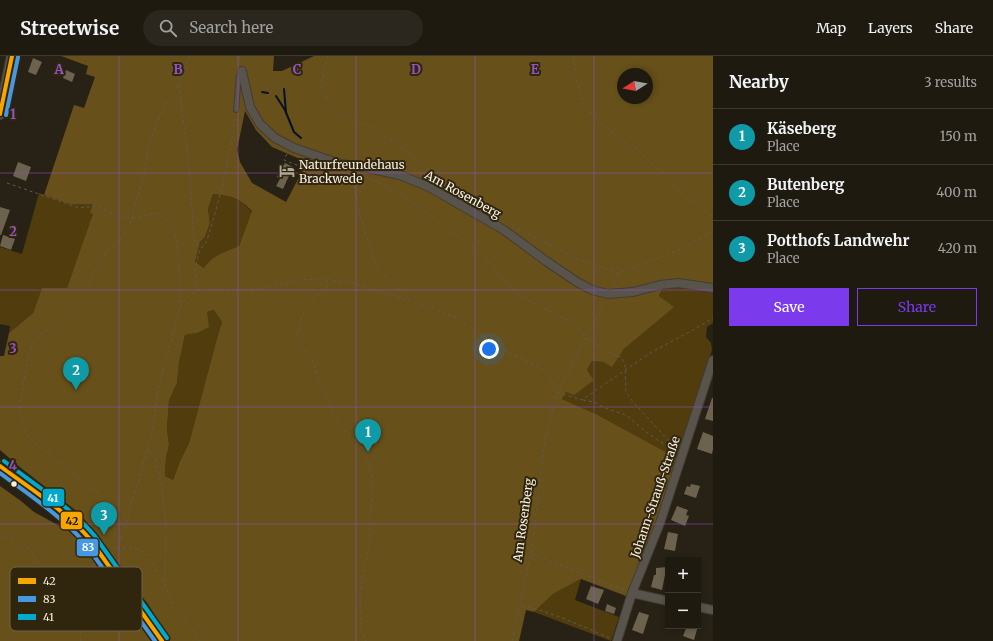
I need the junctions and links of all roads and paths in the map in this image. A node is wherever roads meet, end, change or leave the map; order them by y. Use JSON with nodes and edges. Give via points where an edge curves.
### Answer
{"nodes":[{"id":1,"x":12,"y":56,"type":"edge"},
{"id":2,"x":190,"y":56,"type":"edge"},
{"id":3,"x":328,"y":56,"type":"edge"},
{"id":4,"x":345,"y":56,"type":"edge"},
{"id":5,"x":573,"y":56,"type":"edge"},
{"id":6,"x":242,"y":71,"type":"joint"},
{"id":7,"x":322,"y":80,"type":"junction"},
{"id":8,"x":179,"y":85,"type":"junction"},
{"id":9,"x":236,"y":110,"type":"joint"},
{"id":10,"x":0,"y":114,"type":"edge"},
{"id":11,"x":284,"y":160,"type":"dead end"},
{"id":12,"x":360,"y":167,"type":"junction"},
{"id":13,"x":335,"y":168,"type":"dead end"},
{"id":14,"x":436,"y":176,"type":"dead end"},
{"id":15,"x":6,"y":183,"type":"dead end"},
{"id":16,"x":713,"y":217,"type":"edge"},
{"id":17,"x":131,"y":219,"type":"junction"},
{"id":18,"x":508,"y":224,"type":"dead end"},
{"id":19,"x":713,"y":232,"type":"edge"},
{"id":20,"x":201,"y":248,"type":"junction"},
{"id":21,"x":619,"y":273,"type":"junction"},
{"id":22,"x":326,"y":280,"type":"junction"},
{"id":23,"x":713,"y":288,"type":"edge"},
{"id":24,"x":197,"y":290,"type":"junction"},
{"id":25,"x":608,"y":294,"type":"junction"},
{"id":26,"x":409,"y":299,"type":"junction"},
{"id":27,"x":180,"y":307,"type":"junction"},
{"id":28,"x":713,"y":318,"type":"edge"},
{"id":29,"x":586,"y":338,"type":"junction"},
{"id":30,"x":713,"y":360,"type":"edge"},
{"id":31,"x":625,"y":370,"type":"junction"},
{"id":32,"x":557,"y":393,"type":"junction"},
{"id":33,"x":582,"y":400,"type":"junction"},
{"id":34,"x":148,"y":450,"type":"junction"},
{"id":35,"x":0,"y":466,"type":"edge"},
{"id":36,"x":0,"y":536,"type":"edge"},
{"id":37,"x":119,"y":542,"type":"junction"},
{"id":38,"x":117,"y":548,"type":"junction"},
{"id":39,"x":531,"y":554,"type":"junction"},
{"id":40,"x":103,"y":558,"type":"junction"},
{"id":41,"x":40,"y":567,"type":"edge"},
{"id":42,"x":91,"y":567,"type":"edge"},
{"id":43,"x":109,"y":567,"type":"edge"},
{"id":44,"x":165,"y":583,"type":"junction"},
{"id":45,"x":632,"y":593,"type":"junction"},
{"id":46,"x":665,"y":599,"type":"edge"},
{"id":47,"x":521,"y":606,"type":"junction"},
{"id":48,"x":701,"y":607,"type":"edge"},
{"id":49,"x":713,"y":610,"type":"edge"},
{"id":50,"x":142,"y":613,"type":"edge"},
{"id":51,"x":81,"y":631,"type":"edge"},
{"id":52,"x":81,"y":641,"type":"edge"},
{"id":53,"x":162,"y":641,"type":"edge"},
{"id":54,"x":199,"y":641,"type":"edge"},
{"id":55,"x":366,"y":641,"type":"edge"},
{"id":56,"x":512,"y":641,"type":"edge"},
{"id":57,"x":617,"y":641,"type":"edge"}],
"edges":[{"from":1,"to":10,"type":"street"},
{"from":2,"to":8,"type":"path"},
{"from":3,"to":7,"type":"path"},
{"from":4,"to":7,"type":"path"},
{"from":5,"to":16,"type":"path","via":[[581,100],[588,112],[596,114],[599,123],[622,142],[637,149],[682,194]]},
{"from":6,"to":9,"type":"lane","via":[[239,76]]},
{"from":6,"to":12,"type":"street","name":"Am Rosenberg","via":[[250,107],[260,124],[275,138],[294,148],[340,164]]},
{"from":7,"to":14,"type":"path","via":[[322,89],[327,97],[344,114],[373,128]]},
{"from":8,"to":17,"type":"path","via":[[155,127]]},
{"from":8,"to":20,"type":"path","via":[[193,233],[195,242]]},
{"from":9,"to":20,"type":"path","via":[[222,186],[211,228]]},
{"from":11,"to":13,"type":"path","via":[[314,169]]},
{"from":12,"to":25,"type":"street","name":"Am Rosenberg","via":[[400,175],[429,187],[504,230],[577,282],[592,290]]},
{"from":12,"to":26,"type":"path","via":[[354,182],[360,215],[375,264]]},
{"from":12,"to":29,"type":"path","via":[[368,178],[404,194],[483,254],[502,279],[520,296],[576,325]]},
{"from":15,"to":17,"type":"path","via":[[78,208],[97,206]]},
{"from":17,"to":27,"type":"path","via":[[157,214],[166,218],[173,227],[177,245]]},
{"from":17,"to":37,"type":"path","via":[[129,227],[107,251],[71,307],[32,345],[20,405],[24,430],[32,441],[95,491],[114,512],[115,535]]},
{"from":18,"to":21,"type":"path","via":[[578,259]]},
{"from":19,"to":21,"type":"path","via":[[684,248]]},
{"from":20,"to":24,"type":"path","via":[[195,271]]},
{"from":21,"to":25,"type":"path"},
{"from":22,"to":24,"type":"path","via":[[298,280],[261,289]]},
{"from":22,"to":26,"type":"path","via":[[350,282]]},
{"from":22,"to":55,"type":"path","via":[[326,290],[311,300],[300,320],[301,326],[297,336],[313,362],[334,417],[364,450],[369,461],[373,481],[370,539],[360,598],[361,626]]},
{"from":23,"to":25,"type":"street","name":"Am Rosenberg","via":[[678,283]]},
{"from":24,"to":27,"type":"path","via":[[187,297]]},
{"from":25,"to":29,"type":"path","name":"Am Rosenberg"},
{"from":26,"to":32,"type":"path","via":[[459,320],[509,353],[542,368],[549,374]]},
{"from":27,"to":34,"type":"path","via":[[158,390]]},
{"from":28,"to":31,"type":"path"},
{"from":29,"to":31,"type":"path","via":[[607,352],[621,357]]},
{"from":29,"to":32,"type":"path","name":"Am Rosenberg"},
{"from":30,"to":45,"type":"street","name":"Johann-Strauß-Straße","via":[[660,523]]},
{"from":31,"to":33,"type":"path"},
{"from":31,"to":33,"type":"path","via":[[626,392],[669,441],[673,450],[626,415]]},
{"from":32,"to":33,"type":"path"},
{"from":32,"to":39,"type":"path","name":"Am Rosenberg","via":[[544,446]]},
{"from":34,"to":37,"type":"path"},
{"from":34,"to":44,"type":"path","via":[[155,458],[162,488],[166,525]]},
{"from":35,"to":40,"type":"street","via":[[76,523]]},
{"from":36,"to":41,"type":"path","via":[[25,546]]},
{"from":37,"to":38,"type":"path"},
{"from":38,"to":40,"type":"path"},
{"from":38,"to":44,"type":"path","via":[[138,548],[151,558],[160,580]]},
{"from":39,"to":45,"type":"path"},
{"from":39,"to":47,"type":"path","name":"Am Rosenberg"},
{"from":40,"to":42,"type":"path"},
{"from":40,"to":43,"type":"street"},
{"from":44,"to":54,"type":"path","via":[[174,607]]},
{"from":45,"to":46,"type":"street"},
{"from":45,"to":57,"type":"street","name":"Johann-Strauß-Straße"},
{"from":47,"to":56,"type":"path","name":"Am Rosenberg"},
{"from":47,"to":57,"type":"path","via":[[568,619]]},
{"from":48,"to":49,"type":"street"},
{"from":50,"to":53,"type":"street"},
{"from":51,"to":52,"type":"path"}]}
